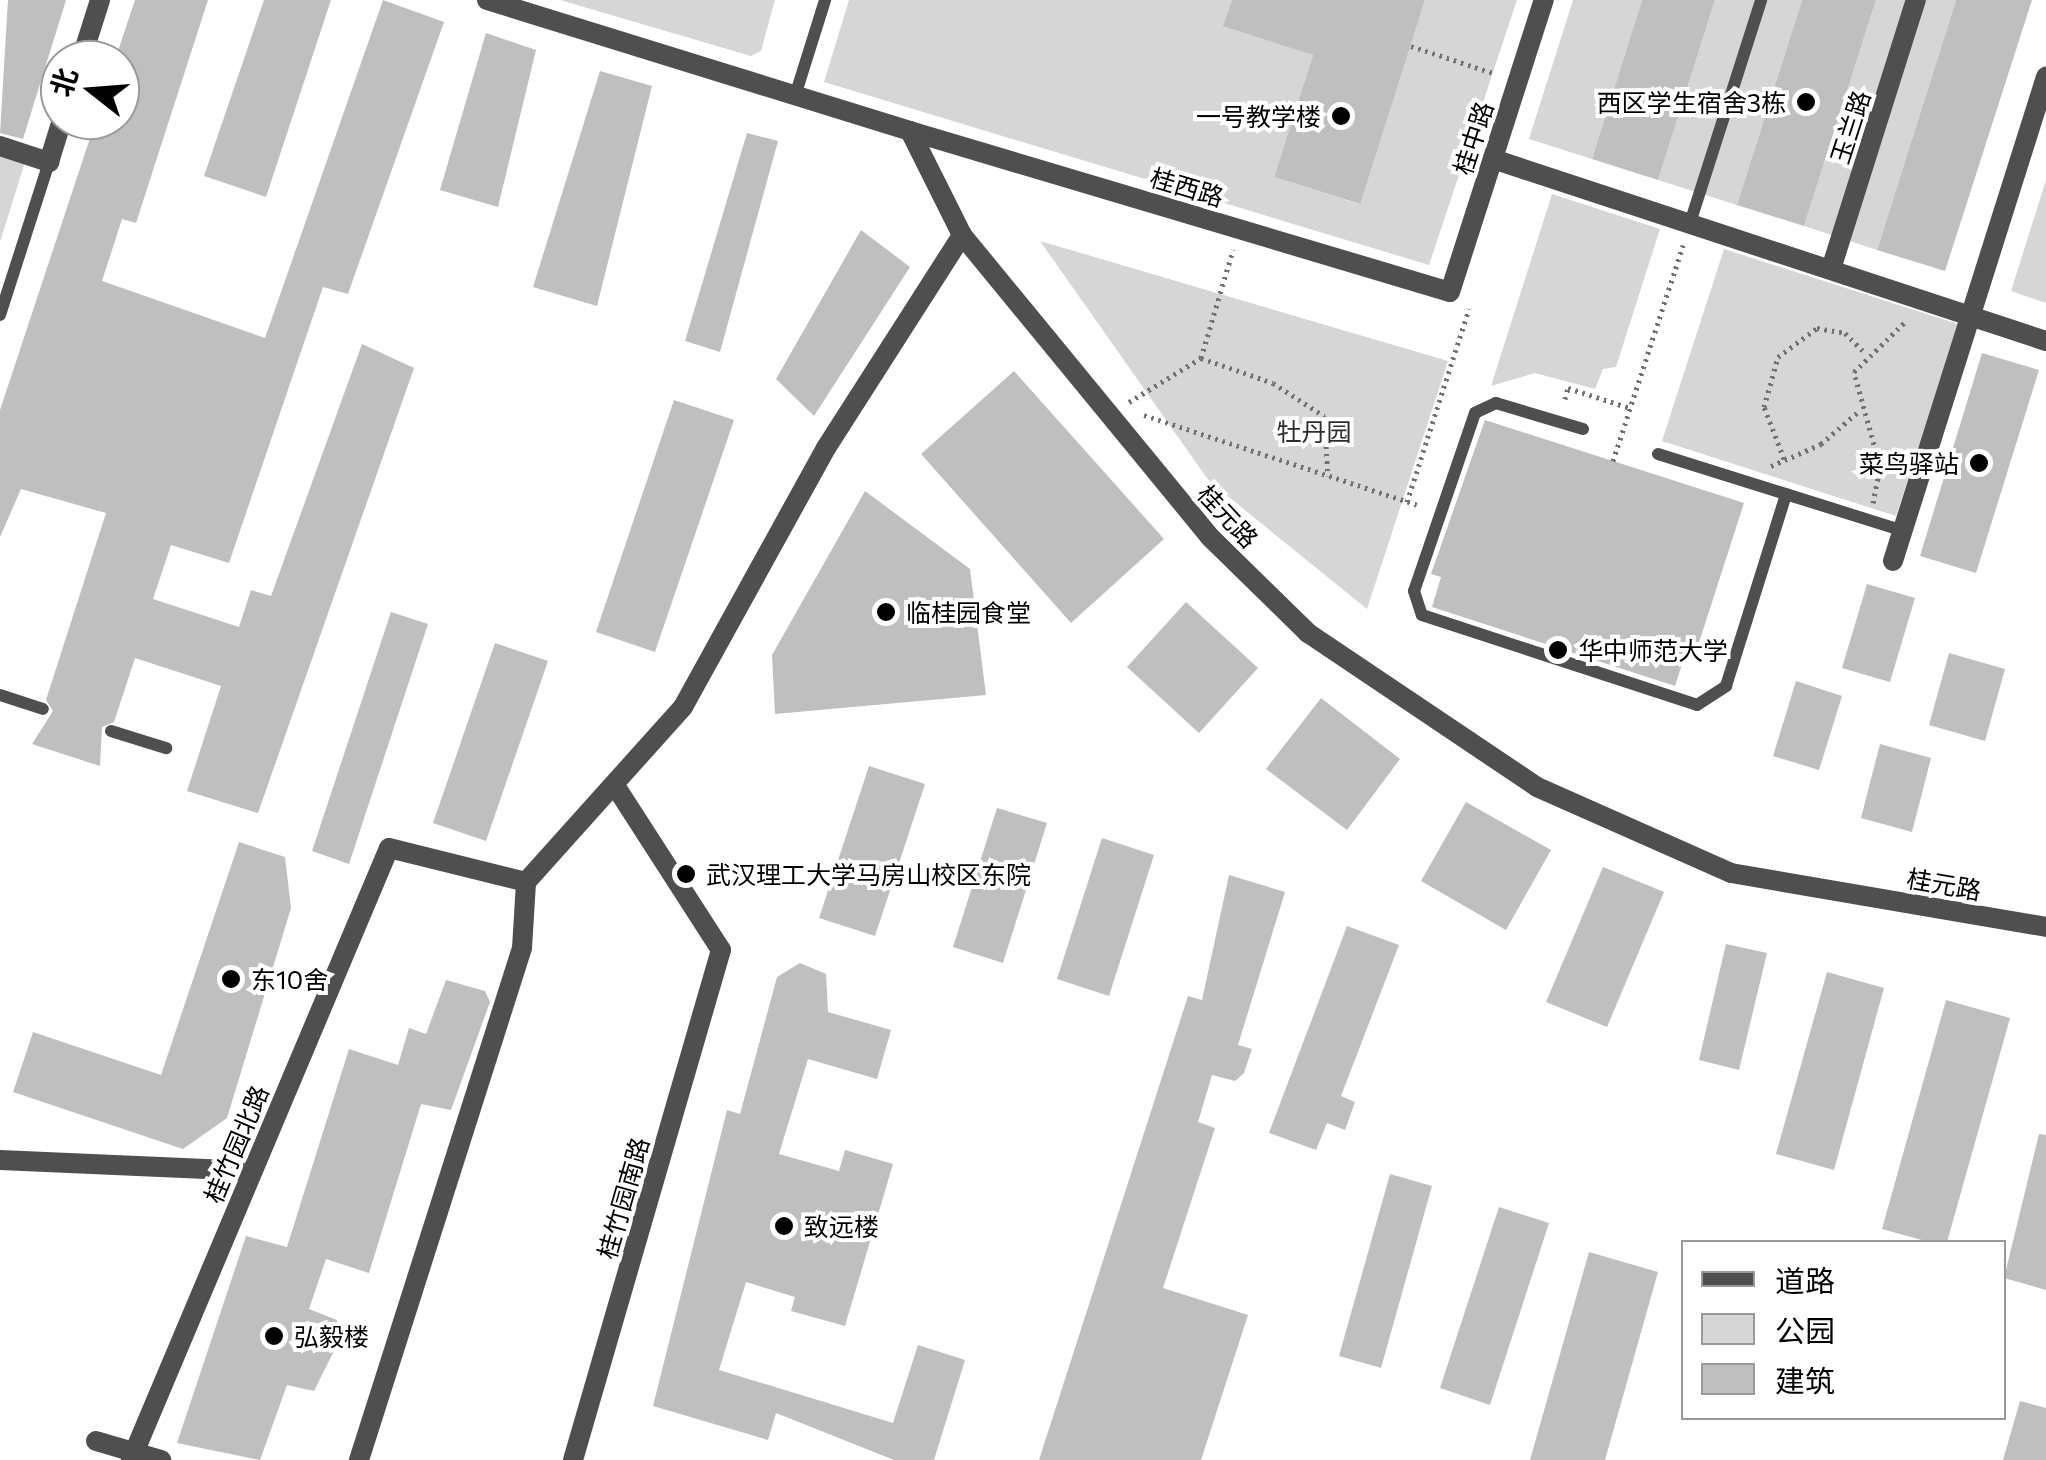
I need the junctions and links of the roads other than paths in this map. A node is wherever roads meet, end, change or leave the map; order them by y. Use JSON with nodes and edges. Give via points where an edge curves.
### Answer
{"nodes":[{"id":1,"x":100,"y":0,"type":"edge"},
{"id":2,"x":487,"y":0,"type":"edge"},
{"id":3,"x":825,"y":0,"type":"edge"},
{"id":4,"x":1544,"y":0,"type":"edge"},
{"id":5,"x":1761,"y":0,"type":"edge"},
{"id":6,"x":1916,"y":0,"type":"edge"},
{"id":7,"x":87,"y":40,"type":"edge"},
{"id":8,"x":2046,"y":77,"type":"edge"},
{"id":9,"x":795,"y":96,"type":"junction"},
{"id":10,"x":910,"y":130,"type":"junction"},
{"id":11,"x":56,"y":140,"type":"edge"},
{"id":12,"x":0,"y":146,"type":"edge"},
{"id":13,"x":1493,"y":159,"type":"junction"},
{"id":14,"x":49,"y":162,"type":"junction"},
{"id":15,"x":1690,"y":224,"type":"junction"},
{"id":16,"x":962,"y":235,"type":"junction"},
{"id":17,"x":1831,"y":269,"type":"junction"},
{"id":18,"x":1450,"y":292,"type":"joint"},
{"id":19,"x":0,"y":315,"type":"edge"},
{"id":20,"x":1971,"y":316,"type":"junction"},
{"id":21,"x":2046,"y":340,"type":"edge"},
{"id":22,"x":1582,"y":429,"type":"dead end"},
{"id":23,"x":1658,"y":454,"type":"dead end"},
{"id":24,"x":1786,"y":494,"type":"junction"},
{"id":25,"x":1903,"y":531,"type":"junction"},
{"id":26,"x":1893,"y":561,"type":"dead end"},
{"id":27,"x":0,"y":695,"type":"edge"},
{"id":28,"x":43,"y":709,"type":"dead end"},
{"id":29,"x":111,"y":731,"type":"dead end"},
{"id":30,"x":166,"y":748,"type":"dead end"},
{"id":31,"x":614,"y":784,"type":"junction"},
{"id":32,"x":526,"y":882,"type":"junction"},
{"id":33,"x":2046,"y":928,"type":"edge"},
{"id":34,"x":0,"y":1160,"type":"edge"},
{"id":35,"x":252,"y":1170,"type":"junction"},
{"id":36,"x":96,"y":1441,"type":"dead end"},
{"id":37,"x":132,"y":1456,"type":"edge"},
{"id":38,"x":161,"y":1460,"type":"edge"},
{"id":39,"x":359,"y":1460,"type":"edge"},
{"id":40,"x":573,"y":1460,"type":"edge"}],
"edges":[{"from":1,"to":7,"type":"street"},
{"from":2,"to":9,"type":"street"},
{"from":3,"to":9,"type":"lane"},
{"from":4,"to":13,"type":"street","name":"桂中路"},
{"from":5,"to":15,"type":"lane"},
{"from":6,"to":17,"type":"street","name":"玉兰路"},
{"from":8,"to":20,"type":"street"},
{"from":9,"to":10,"type":"street"},
{"from":10,"to":16,"type":"street","name":"桂元路"},
{"from":10,"to":18,"type":"street","name":"桂西路"},
{"from":11,"to":14,"type":"street"},
{"from":12,"to":14,"type":"street"},
{"from":13,"to":15,"type":"street"},
{"from":13,"to":18,"type":"street","name":"桂中路"},
{"from":14,"to":19,"type":"lane"},
{"from":15,"to":17,"type":"street"},
{"from":16,"to":31,"type":"street","via":[[826,448],[683,707]]},
{"from":16,"to":33,"type":"street","name":"桂元路","via":[[1209,536],[1308,633],[1537,788],[1731,872]]},
{"from":17,"to":20,"type":"street"},
{"from":20,"to":21,"type":"street"},
{"from":20,"to":25,"type":"street"},
{"from":22,"to":24,"type":"lane","via":[[1496,403],[1476,412],[1414,591],[1422,615],[1697,705],[1726,686]]},
{"from":23,"to":24,"type":"lane"},
{"from":24,"to":25,"type":"lane"},
{"from":25,"to":26,"type":"street"},
{"from":27,"to":28,"type":"lane"},
{"from":29,"to":30,"type":"lane"},
{"from":31,"to":32,"type":"street"},
{"from":31,"to":40,"type":"street","name":"桂竹园南路","via":[[720,950]]},
{"from":32,"to":35,"type":"street","name":"桂竹园北路","via":[[389,848]]},
{"from":32,"to":39,"type":"street","via":[[522,948]]},
{"from":34,"to":35,"type":"street"},
{"from":35,"to":37,"type":"street","name":"桂竹园北路"},
{"from":36,"to":37,"type":"street"},
{"from":37,"to":38,"type":"street"}]}
